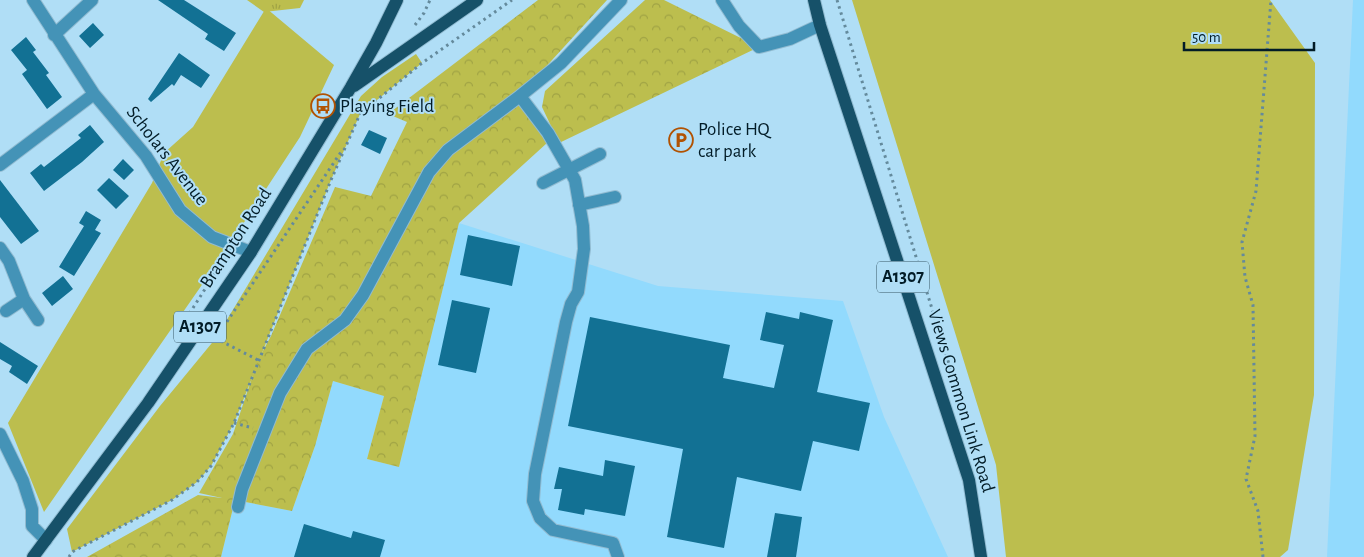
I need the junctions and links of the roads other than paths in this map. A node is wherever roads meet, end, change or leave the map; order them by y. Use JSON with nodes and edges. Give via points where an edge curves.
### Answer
{"nodes":[{"id":1,"x":33,"y":0,"type":"edge"},
{"id":2,"x":92,"y":0,"type":"edge"},
{"id":3,"x":397,"y":0,"type":"edge"},
{"id":4,"x":477,"y":0,"type":"edge"},
{"id":5,"x":621,"y":0,"type":"edge"},
{"id":6,"x":722,"y":0,"type":"edge"},
{"id":7,"x":814,"y":0,"type":"edge"},
{"id":8,"x":820,"y":25,"type":"junction"},
{"id":9,"x":54,"y":35,"type":"junction"},
{"id":10,"x":351,"y":87,"type":"junction"},
{"id":11,"x":94,"y":94,"type":"junction"},
{"id":12,"x":520,"y":96,"type":"junction"},
{"id":13,"x":600,"y":154,"type":"dead end"},
{"id":14,"x":0,"y":165,"type":"edge"},
{"id":15,"x":568,"y":169,"type":"junction"},
{"id":16,"x":544,"y":183,"type":"dead end"},
{"id":17,"x":616,"y":197,"type":"dead end"},
{"id":18,"x":579,"y":205,"type":"junction"},
{"id":19,"x":0,"y":248,"type":"edge"},
{"id":20,"x":251,"y":252,"type":"junction"},
{"id":21,"x":24,"y":298,"type":"junction"},
{"id":22,"x":6,"y":311,"type":"dead end"},
{"id":23,"x":38,"y":320,"type":"dead end"},
{"id":24,"x":0,"y":434,"type":"edge"},
{"id":25,"x":238,"y":507,"type":"dead end"},
{"id":26,"x":46,"y":540,"type":"junction"},
{"id":27,"x":35,"y":556,"type":"edge"},
{"id":28,"x":618,"y":557,"type":"edge"},
{"id":29,"x":981,"y":557,"type":"edge"}],
"edges":[{"from":1,"to":9,"type":"street","name":"Scholars Avenue"},
{"from":2,"to":9,"type":"street"},
{"from":3,"to":10,"type":"main road","name":"Brampton Road","number":"A1307"},
{"from":4,"to":10,"type":"main road","number":"A1307"},
{"from":5,"to":12,"type":"street","via":[[561,63]]},
{"from":6,"to":8,"type":"street","via":[[739,26],[759,47],[790,39]]},
{"from":7,"to":8,"type":"main road","name":"Views Common Link Road","number":"A1307"},
{"from":8,"to":29,"type":"main road","name":"Views Common Link Road","number":"A1307","via":[[969,480]]},
{"from":9,"to":11,"type":"street","name":"Scholars Avenue"},
{"from":10,"to":20,"type":"main road","name":"Brampton Road","number":"A1307"},
{"from":11,"to":14,"type":"street"},
{"from":11,"to":20,"type":"street","name":"Scholars Avenue","via":[[146,156],[180,210],[212,237]]},
{"from":12,"to":15,"type":"street","via":[[548,133]]},
{"from":12,"to":25,"type":"street","via":[[448,150],[429,172],[363,295],[345,320],[307,349],[280,393]]},
{"from":13,"to":15,"type":"street"},
{"from":15,"to":16,"type":"street"},
{"from":15,"to":18,"type":"street","via":[[575,180]]},
{"from":17,"to":18,"type":"street"},
{"from":18,"to":28,"type":"street","via":[[584,249],[578,292],[566,322],[535,474],[533,501],[540,518],[553,530],[613,543]]},
{"from":19,"to":21,"type":"street"},
{"from":20,"to":26,"type":"main road","name":"Brampton Road","number":"A1307","via":[[148,403]]},
{"from":21,"to":22,"type":"street"},
{"from":21,"to":23,"type":"street"},
{"from":24,"to":26,"type":"street","via":[[23,481],[32,509],[32,526]]},
{"from":26,"to":27,"type":"main road","name":"Brampton Road","number":"A1307"}]}
